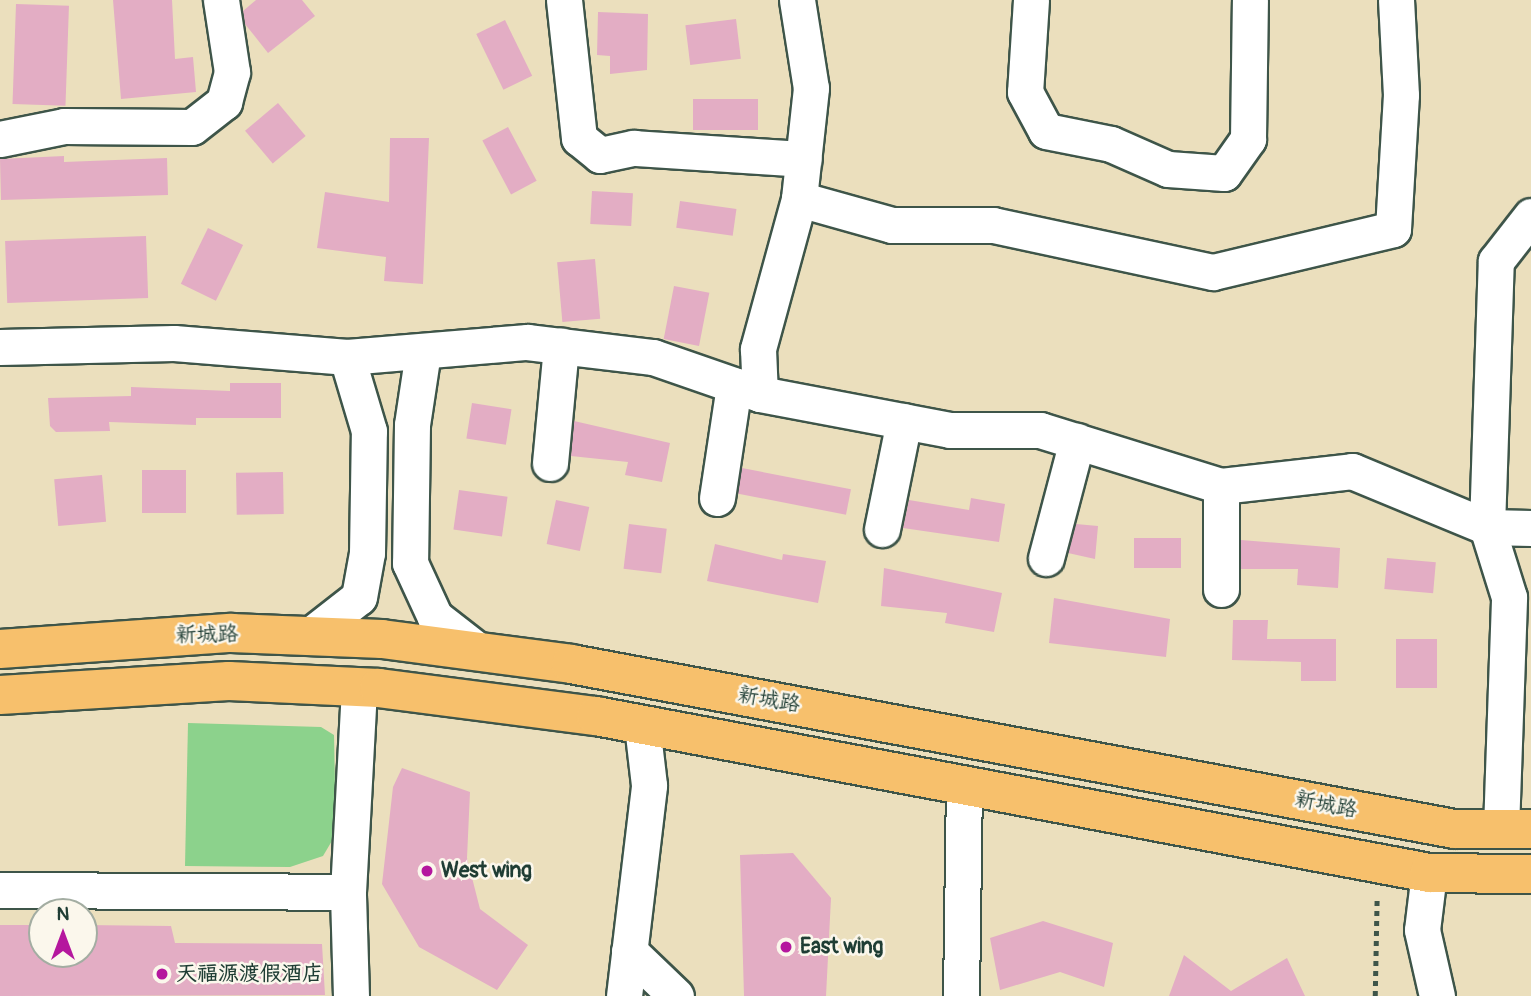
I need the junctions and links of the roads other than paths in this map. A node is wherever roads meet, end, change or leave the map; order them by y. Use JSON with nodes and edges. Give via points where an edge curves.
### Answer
{"nodes":[{"id":1,"x":221,"y":0,"type":"edge"},
{"id":2,"x":564,"y":0,"type":"edge"},
{"id":3,"x":797,"y":0,"type":"edge"},
{"id":4,"x":1031,"y":0,"type":"edge"},
{"id":5,"x":1250,"y":0,"type":"edge"},
{"id":6,"x":1396,"y":0,"type":"edge"},
{"id":7,"x":0,"y":139,"type":"edge"},
{"id":8,"x":804,"y":159,"type":"junction"},
{"id":9,"x":799,"y":199,"type":"junction"},
{"id":10,"x":1531,"y":216,"type":"edge"},
{"id":11,"x":561,"y":346,"type":"junction"},
{"id":12,"x":0,"y":347,"type":"edge"},
{"id":13,"x":424,"y":352,"type":"junction"},
{"id":14,"x":347,"y":357,"type":"junction"},
{"id":15,"x":747,"y":389,"type":"junction"},
{"id":16,"x":904,"y":421,"type":"junction"},
{"id":17,"x":1077,"y":441,"type":"junction"},
{"id":18,"x":550,"y":463,"type":"dead end"},
{"id":19,"x":1222,"y":485,"type":"junction"},
{"id":20,"x":717,"y":498,"type":"dead end"},
{"id":21,"x":1487,"y":527,"type":"junction"},
{"id":22,"x":1531,"y":528,"type":"edge"},
{"id":23,"x":882,"y":529,"type":"dead end"},
{"id":24,"x":1046,"y":558,"type":"dead end"},
{"id":25,"x":1221,"y":589,"type":"dead end"},
{"id":26,"x":309,"y":636,"type":"junction"},
{"id":27,"x":0,"y":649,"type":"edge"},
{"id":28,"x":480,"y":652,"type":"junction"},
{"id":29,"x":359,"y":687,"type":"junction"},
{"id":30,"x":0,"y":695,"type":"edge"},
{"id":31,"x":642,"y":725,"type":"junction"},
{"id":32,"x":964,"y":785,"type":"junction"},
{"id":33,"x":1516,"y":829,"type":"edge"},
{"id":34,"x":1429,"y":873,"type":"junction"},
{"id":35,"x":1531,"y":874,"type":"edge"},
{"id":36,"x":0,"y":890,"type":"edge"},
{"id":37,"x":348,"y":892,"type":"junction"},
{"id":38,"x":629,"y":951,"type":"junction"},
{"id":39,"x":351,"y":996,"type":"edge"},
{"id":40,"x":624,"y":996,"type":"edge"},
{"id":41,"x":676,"y":996,"type":"edge"},
{"id":42,"x":961,"y":996,"type":"edge"},
{"id":43,"x":1437,"y":996,"type":"edge"}],
"edges":[{"from":1,"to":7,"type":"street","via":[[232,72],[224,102],[192,127],[64,126]]},
{"from":2,"to":8,"type":"street","via":[[579,138],[600,155],[634,148]]},
{"from":3,"to":8,"type":"street","via":[[811,88]]},
{"from":4,"to":5,"type":"street","via":[[1026,92],[1046,131],[1111,144],[1168,169],[1224,173],[1248,139]]},
{"from":6,"to":9,"type":"street","via":[[1401,95],[1393,229],[1213,272],[993,225],[891,225]]},
{"from":8,"to":9,"type":"street"},
{"from":9,"to":15,"type":"street"},
{"from":10,"to":21,"type":"street","via":[[1496,261]]},
{"from":11,"to":13,"type":"street","via":[[527,342]]},
{"from":11,"to":15,"type":"street","via":[[653,357]]},
{"from":11,"to":18,"type":"street"},
{"from":12,"to":14,"type":"street","via":[[174,343]]},
{"from":13,"to":14,"type":"street"},
{"from":13,"to":28,"type":"street","via":[[412,425],[410,563],[435,617]]},
{"from":14,"to":26,"type":"street","via":[[369,431],[367,553],[359,597]]},
{"from":15,"to":16,"type":"street"},
{"from":15,"to":20,"type":"street"},
{"from":16,"to":17,"type":"street","via":[[950,430],[1040,430]]},
{"from":16,"to":23,"type":"street"},
{"from":17,"to":19,"type":"street"},
{"from":17,"to":24,"type":"street"},
{"from":19,"to":21,"type":"street","via":[[1352,471]]},
{"from":19,"to":25,"type":"street"},
{"from":21,"to":22,"type":"street"},
{"from":21,"to":33,"type":"street","via":[[1509,597]]},
{"from":26,"to":27,"type":"main road","name":"新城路","via":[[177,635]]},
{"from":26,"to":28,"type":"main road","name":"新城路"},
{"from":28,"to":33,"type":"main road","name":"新城路","via":[[1454,829]]},
{"from":29,"to":30,"type":"main road","via":[[229,681]]},
{"from":29,"to":31,"type":"main road"},
{"from":29,"to":37,"type":"street"},
{"from":31,"to":32,"type":"main road"},
{"from":31,"to":38,"type":"street","via":[[649,785]]},
{"from":32,"to":34,"type":"main road"},
{"from":32,"to":42,"type":"street"},
{"from":34,"to":35,"type":"main road"},
{"from":34,"to":43,"type":"street","via":[[1422,930]]},
{"from":36,"to":37,"type":"street"},
{"from":37,"to":39,"type":"street"},
{"from":38,"to":40,"type":"street"},
{"from":38,"to":41,"type":"street"}]}
